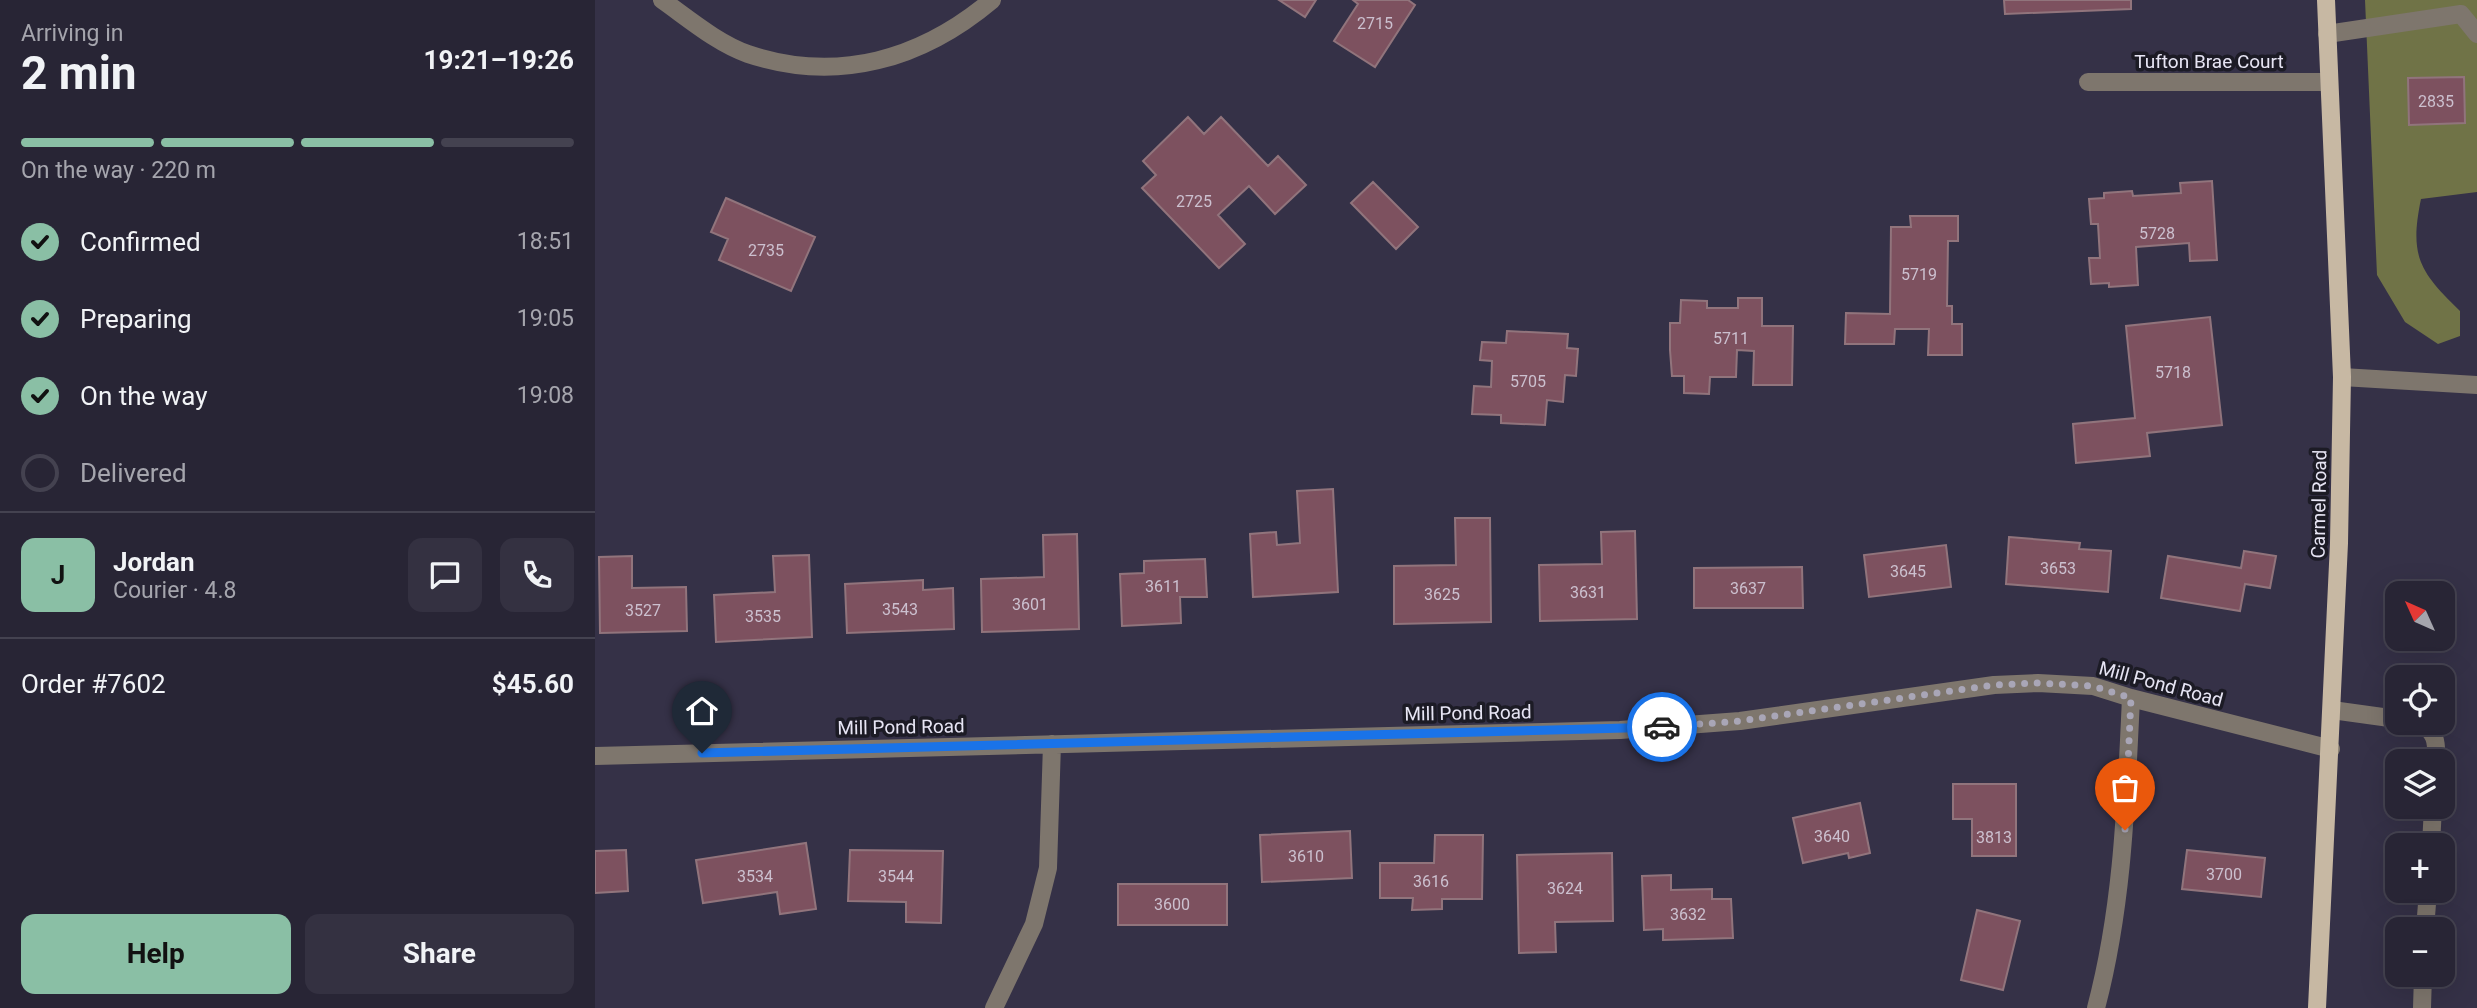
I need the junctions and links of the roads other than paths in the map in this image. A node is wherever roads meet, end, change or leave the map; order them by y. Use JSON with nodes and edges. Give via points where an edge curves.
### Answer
{"nodes":[{"id":1,"x":662,"y":0,"type":"edge"},
{"id":2,"x":992,"y":0,"type":"edge"},
{"id":3,"x":2326,"y":0,"type":"edge"},
{"id":4,"x":2464,"y":7,"type":"edge"},
{"id":5,"x":2327,"y":34,"type":"junction"},
{"id":6,"x":2477,"y":34,"type":"edge"},
{"id":7,"x":2088,"y":82,"type":"dead end"},
{"id":8,"x":2329,"y":82,"type":"junction"},
{"id":9,"x":2342,"y":377,"type":"junction"},
{"id":10,"x":2477,"y":385,"type":"edge"},
{"id":11,"x":2131,"y":698,"type":"junction"},
{"id":12,"x":2332,"y":710,"type":"junction"},
{"id":13,"x":2385,"y":717,"type":"edge"},
{"id":14,"x":1052,"y":744,"type":"junction"},
{"id":15,"x":2331,"y":749,"type":"junction"},
{"id":16,"x":595,"y":756,"type":"edge"},
{"id":17,"x":2423,"y":987,"type":"edge"},
{"id":18,"x":994,"y":1008,"type":"edge"},
{"id":19,"x":2096,"y":1008,"type":"edge"},
{"id":20,"x":2317,"y":1008,"type":"edge"},
{"id":21,"x":2422,"y":1008,"type":"edge"}],
"edges":[{"from":1,"to":2,"type":"street","via":[[713,36],[747,53],[797,65],[844,67],[903,55],[935,41]]},
{"from":3,"to":5,"type":"main road","name":"Carmel Road"},
{"from":4,"to":5,"type":"street"},
{"from":4,"to":6,"type":"street"},
{"from":5,"to":8,"type":"main road","name":"Carmel Road"},
{"from":7,"to":8,"type":"street","name":"Tufton Brae Court"},
{"from":8,"to":9,"type":"main road","name":"Carmel Road"},
{"from":9,"to":10,"type":"street"},
{"from":9,"to":12,"type":"main road","name":"Carmel Road"},
{"from":11,"to":14,"type":"street","name":"Mill Pond Road","via":[[2093,686],[2038,683],[1994,685],[1740,721],[1620,730]]},
{"from":11,"to":15,"type":"street","name":"Mill Pond Road"},
{"from":11,"to":19,"type":"street","via":[[2120,887]]},
{"from":12,"to":13,"type":"street"},
{"from":12,"to":15,"type":"main road","name":"Carmel Road"},
{"from":14,"to":16,"type":"street","name":"Mill Pond Road"},
{"from":14,"to":18,"type":"street","via":[[1048,868],[1034,924]]},
{"from":15,"to":20,"type":"main road","name":"Carmel Road"},
{"from":17,"to":21,"type":"street"}]}
